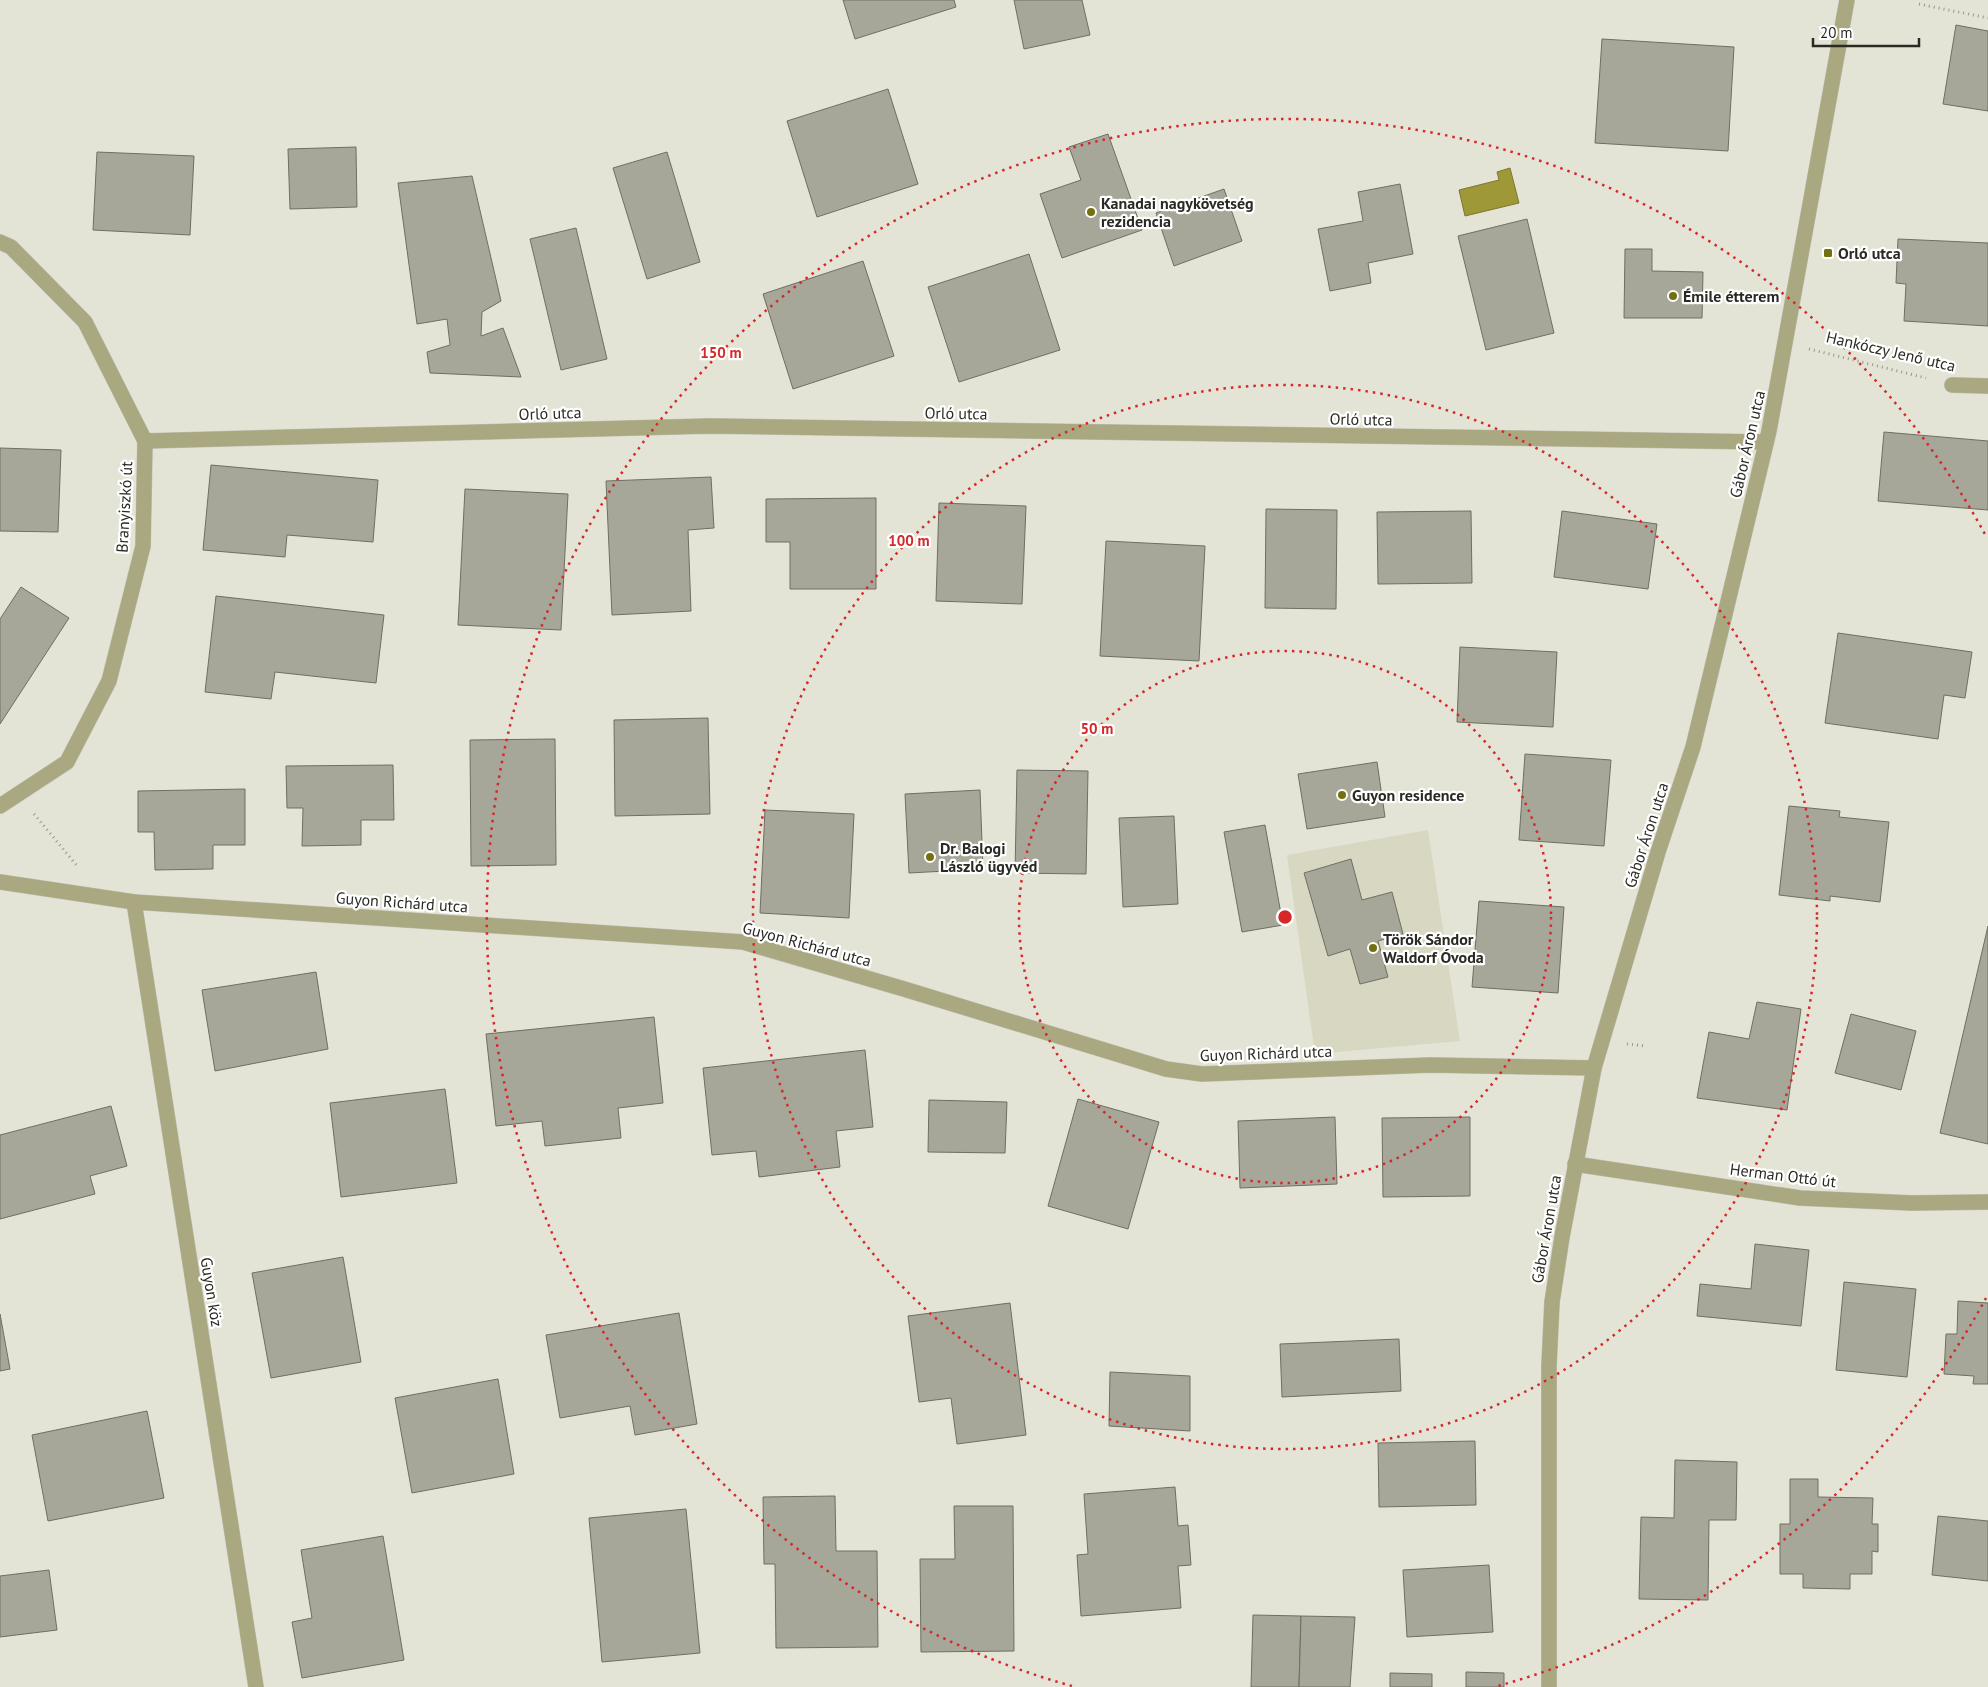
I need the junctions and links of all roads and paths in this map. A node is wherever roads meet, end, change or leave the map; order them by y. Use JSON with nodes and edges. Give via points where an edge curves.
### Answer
{"nodes":[{"id":1,"x":1847,"y":0,"type":"edge"},
{"id":2,"x":1919,"y":4,"type":"dead end"},
{"id":3,"x":1988,"y":18,"type":"edge"},
{"id":4,"x":0,"y":242,"type":"edge"},
{"id":5,"x":1786,"y":344,"type":"junction"},
{"id":6,"x":1952,"y":385,"type":"joint"},
{"id":7,"x":1988,"y":386,"type":"edge"},
{"id":8,"x":144,"y":441,"type":"junction"},
{"id":9,"x":1766,"y":442,"type":"junction"},
{"id":10,"x":17,"y":795,"type":"junction"},
{"id":11,"x":0,"y":806,"type":"edge"},
{"id":12,"x":0,"y":882,"type":"edge"},
{"id":13,"x":104,"y":898,"type":"junction"},
{"id":14,"x":134,"y":902,"type":"junction"},
{"id":15,"x":1594,"y":1068,"type":"junction"},
{"id":16,"x":1575,"y":1164,"type":"junction"},
{"id":17,"x":1988,"y":1202,"type":"edge"},
{"id":18,"x":256,"y":1687,"type":"edge"},
{"id":19,"x":1549,"y":1687,"type":"edge"}],
"edges":[{"from":1,"to":5,"type":"street","name":"Gábor Áron utca"},
{"from":2,"to":3,"type":"path"},
{"from":4,"to":8,"type":"street","name":"Branyiszkó út","via":[[11,247],[85,322]]},
{"from":5,"to":6,"type":"path","name":"Hankóczy Jenő utca"},
{"from":5,"to":9,"type":"street","name":"Gábor Áron utca"},
{"from":6,"to":7,"type":"street","name":"Hankóczy Jenő utca"},
{"from":8,"to":9,"type":"street","name":"Orló utca","via":[[709,426]]},
{"from":8,"to":10,"type":"street","name":"Branyiszkó út","via":[[143,546],[109,680],[67,762]]},
{"from":9,"to":15,"type":"street","name":"Gábor Áron utca","via":[[1692,747]]},
{"from":10,"to":11,"type":"street","name":"Branyiszkó út"},
{"from":10,"to":13,"type":"path"},
{"from":12,"to":13,"type":"street","name":"Guyon Richárd utca"},
{"from":13,"to":14,"type":"street","name":"Guyon Richárd utca"},
{"from":14,"to":15,"type":"street","name":"Guyon Richárd utca","via":[[743,942],[1166,1069],[1202,1074],[1430,1064]]},
{"from":14,"to":18,"type":"street","name":"Guyon köz"},
{"from":15,"to":16,"type":"street","name":"Gábor Áron utca"},
{"from":16,"to":17,"type":"street","name":"Herman Ottó út","via":[[1800,1198],[1912,1203]]},
{"from":16,"to":19,"type":"street","name":"Gábor Áron utca","via":[[1552,1302],[1549,1365]]}]}
